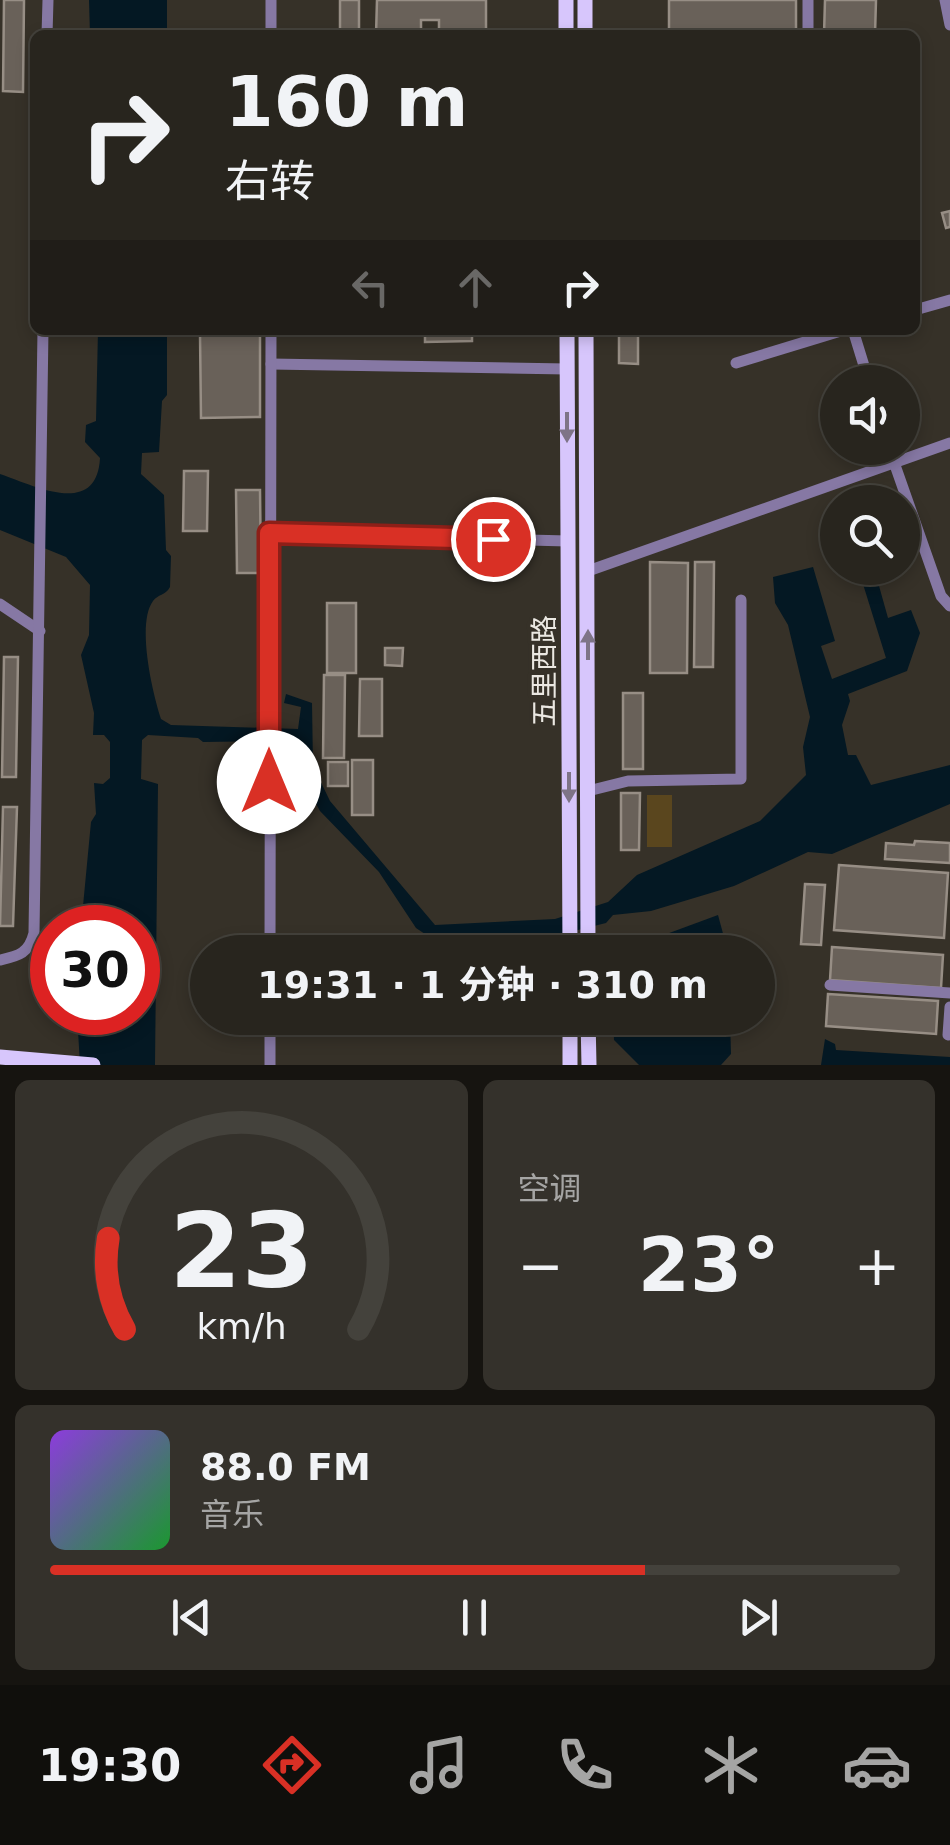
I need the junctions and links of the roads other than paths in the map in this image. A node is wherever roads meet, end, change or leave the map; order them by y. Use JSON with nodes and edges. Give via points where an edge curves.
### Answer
{"nodes":[{"id":1,"x":48,"y":0,"type":"edge"},
{"id":2,"x":271,"y":0,"type":"edge"},
{"id":3,"x":566,"y":0,"type":"edge"},
{"id":4,"x":584,"y":0,"type":"edge"},
{"id":5,"x":808,"y":0,"type":"edge"},
{"id":6,"x":945,"y":0,"type":"edge"},
{"id":7,"x":950,"y":25,"type":"edge"},
{"id":8,"x":47,"y":30,"type":"edge"},
{"id":9,"x":271,"y":30,"type":"edge"},
{"id":10,"x":566,"y":30,"type":"edge"},
{"id":11,"x":585,"y":30,"type":"edge"},
{"id":12,"x":808,"y":30,"type":"edge"},
{"id":13,"x":950,"y":300,"type":"edge"},
{"id":14,"x":920,"y":309,"type":"edge"},
{"id":15,"x":42,"y":335,"type":"edge"},
{"id":16,"x":271,"y":335,"type":"edge"},
{"id":17,"x":567,"y":335,"type":"edge"},
{"id":18,"x":586,"y":335,"type":"edge"},
{"id":19,"x":828,"y":335,"type":"edge"},
{"id":20,"x":856,"y":335,"type":"edge"},
{"id":21,"x":736,"y":363,"type":"dead end"},
{"id":22,"x":271,"y":364,"type":"junction"},
{"id":23,"x":865,"y":365,"type":"edge"},
{"id":24,"x":567,"y":369,"type":"junction"},
{"id":25,"x":950,"y":443,"type":"edge"},
{"id":26,"x":920,"y":453,"type":"edge"},
{"id":27,"x":886,"y":465,"type":"edge"},
{"id":28,"x":895,"y":465,"type":"edge"},
{"id":29,"x":269,"y":533,"type":"junction"},
{"id":30,"x":568,"y":542,"type":"junction"},
{"id":31,"x":588,"y":571,"type":"junction"},
{"id":32,"x":740,"y":600,"type":"dead end"},
{"id":33,"x":0,"y":604,"type":"edge"},
{"id":34,"x":950,"y":606,"type":"edge"},
{"id":35,"x":40,"y":631,"type":"junction"},
{"id":36,"x":588,"y":791,"type":"junction"},
{"id":37,"x":270,"y":935,"type":"edge"},
{"id":38,"x":570,"y":935,"type":"edge"},
{"id":39,"x":588,"y":935,"type":"edge"},
{"id":40,"x":0,"y":960,"type":"edge"},
{"id":41,"x":830,"y":985,"type":"dead end"},
{"id":42,"x":950,"y":993,"type":"edge"},
{"id":43,"x":950,"y":1006,"type":"edge"},
{"id":44,"x":270,"y":1035,"type":"edge"},
{"id":45,"x":570,"y":1035,"type":"edge"},
{"id":46,"x":588,"y":1035,"type":"edge"},
{"id":47,"x":948,"y":1035,"type":"edge"},
{"id":48,"x":0,"y":1057,"type":"edge"},
{"id":49,"x":73,"y":1064,"type":"edge"},
{"id":50,"x":93,"y":1065,"type":"edge"},
{"id":51,"x":270,"y":1065,"type":"edge"},
{"id":52,"x":570,"y":1065,"type":"edge"},
{"id":53,"x":589,"y":1065,"type":"edge"}],
"edges":[{"from":1,"to":8,"type":"street"},
{"from":2,"to":9,"type":"street"},
{"from":3,"to":10,"type":"main road"},
{"from":4,"to":11,"type":"main road"},
{"from":5,"to":12,"type":"street"},
{"from":6,"to":7,"type":"street"},
{"from":13,"to":14,"type":"street"},
{"from":15,"to":35,"type":"street"},
{"from":16,"to":22,"type":"street"},
{"from":17,"to":24,"type":"main road","name":"五里西路"},
{"from":18,"to":31,"type":"main road","name":"五里西路"},
{"from":19,"to":21,"type":"street"},
{"from":20,"to":23,"type":"street"},
{"from":22,"to":24,"type":"street"},
{"from":22,"to":29,"type":"street"},
{"from":24,"to":30,"type":"main road","name":"五里西路","one_way":true},
{"from":25,"to":26,"type":"street"},
{"from":27,"to":31,"type":"street"},
{"from":28,"to":34,"type":"street"},
{"from":29,"to":30,"type":"street"},
{"from":29,"to":37,"type":"street"},
{"from":30,"to":38,"type":"main road","name":"五里西路","one_way":true},
{"from":36,"to":31,"type":"main road","name":"五里西路","one_way":true},
{"from":32,"to":36,"type":"street","via":[[741,779],[628,781]]},
{"from":33,"to":35,"type":"street"},
{"from":35,"to":40,"type":"street","via":[[34,934],[20,955]]},
{"from":36,"to":39,"type":"main road","name":"五里西路"},
{"from":41,"to":42,"type":"street"},
{"from":43,"to":47,"type":"street"},
{"from":44,"to":51,"type":"street"},
{"from":45,"to":52,"type":"main road"},
{"from":46,"to":53,"type":"main road"},
{"from":48,"to":49,"type":"main road"},
{"from":49,"to":50,"type":"main road"}]}
